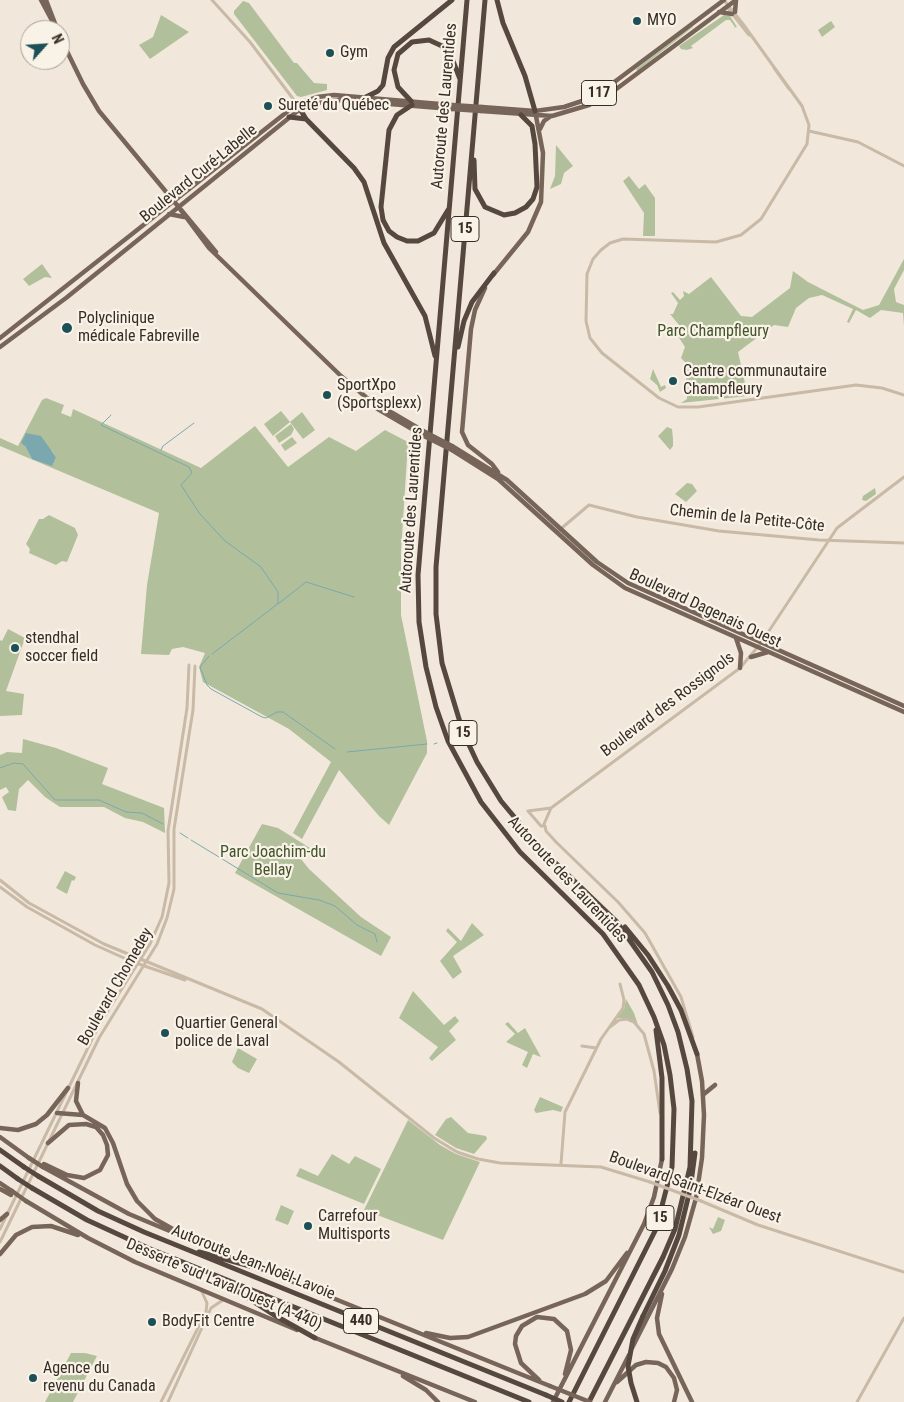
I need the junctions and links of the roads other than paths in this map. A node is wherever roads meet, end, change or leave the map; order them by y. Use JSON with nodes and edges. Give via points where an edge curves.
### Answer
{"nodes":[{"id":1,"x":41,"y":0,"type":"edge"},
{"id":2,"x":46,"y":0,"type":"edge"},
{"id":3,"x":212,"y":0,"type":"edge"},
{"id":4,"x":452,"y":0,"type":"edge"},
{"id":5,"x":467,"y":0,"type":"edge"},
{"id":6,"x":485,"y":0,"type":"edge"},
{"id":7,"x":497,"y":0,"type":"edge"},
{"id":8,"x":724,"y":0,"type":"edge"},
{"id":9,"x":736,"y":0,"type":"edge"},
{"id":10,"x":728,"y":6,"type":"junction"},
{"id":11,"x":719,"y":12,"type":"junction"},
{"id":12,"x":733,"y":13,"type":"junction"},
{"id":13,"x":52,"y":20,"type":"edge"},
{"id":14,"x":53,"y":20,"type":"edge"},
{"id":15,"x":70,"y":56,"type":"edge"},
{"id":16,"x":460,"y":80,"type":"junction"},
{"id":17,"x":366,"y":96,"type":"junction"},
{"id":18,"x":412,"y":103,"type":"junction"},
{"id":19,"x":298,"y":107,"type":"junction"},
{"id":20,"x":482,"y":109,"type":"junction"},
{"id":21,"x":536,"y":113,"type":"junction"},
{"id":22,"x":521,"y":114,"type":"junction"},
{"id":23,"x":552,"y":116,"type":"junction"},
{"id":24,"x":289,"y":117,"type":"junction"},
{"id":25,"x":306,"y":120,"type":"junction"},
{"id":26,"x":540,"y":131,"type":"junction"},
{"id":27,"x":809,"y":131,"type":"junction"},
{"id":28,"x":473,"y":137,"type":"junction"},
{"id":29,"x":904,"y":166,"type":"edge"},
{"id":30,"x":174,"y":201,"type":"junction"},
{"id":31,"x":178,"y":207,"type":"junction"},
{"id":32,"x":450,"y":207,"type":"junction"},
{"id":33,"x":169,"y":214,"type":"junction"},
{"id":34,"x":184,"y":217,"type":"junction"},
{"id":35,"x":216,"y":253,"type":"junction"},
{"id":36,"x":494,"y":273,"type":"junction"},
{"id":37,"x":0,"y":338,"type":"edge"},
{"id":38,"x":0,"y":347,"type":"edge"},
{"id":39,"x":436,"y":364,"type":"junction"},
{"id":40,"x":452,"y":377,"type":"junction"},
{"id":41,"x":904,"y":395,"type":"edge"},
{"id":42,"x":459,"y":452,"type":"junction"},
{"id":43,"x":500,"y":475,"type":"junction"},
{"id":44,"x":904,"y":478,"type":"edge"},
{"id":45,"x":559,"y":530,"type":"junction"},
{"id":46,"x":829,"y":541,"type":"junction"},
{"id":47,"x":904,"y":543,"type":"edge"},
{"id":48,"x":736,"y":638,"type":"junction"},
{"id":49,"x":759,"y":646,"type":"junction"},
{"id":50,"x":768,"y":652,"type":"junction"},
{"id":51,"x":751,"y":657,"type":"junction"},
{"id":52,"x":189,"y":666,"type":"dead end"},
{"id":53,"x":195,"y":666,"type":"dead end"},
{"id":54,"x":740,"y":668,"type":"junction"},
{"id":55,"x":904,"y":706,"type":"edge"},
{"id":56,"x":904,"y":712,"type":"edge"},
{"id":57,"x":551,"y":808,"type":"junction"},
{"id":58,"x":544,"y":825,"type":"junction"},
{"id":59,"x":0,"y":880,"type":"edge"},
{"id":60,"x":0,"y":887,"type":"edge"},
{"id":61,"x":585,"y":890,"type":"junction"},
{"id":62,"x":140,"y":960,"type":"junction"},
{"id":63,"x":137,"y":964,"type":"junction"},
{"id":64,"x":145,"y":964,"type":"junction"},
{"id":65,"x":620,"y":984,"type":"dead end"},
{"id":66,"x":663,"y":993,"type":"junction"},
{"id":67,"x":654,"y":1017,"type":"junction"},
{"id":68,"x":606,"y":1031,"type":"junction"},
{"id":69,"x":582,"y":1046,"type":"dead end"},
{"id":70,"x":597,"y":1048,"type":"junction"},
{"id":71,"x":697,"y":1054,"type":"junction"},
{"id":72,"x":78,"y":1083,"type":"junction"},
{"id":73,"x":715,"y":1086,"type":"dead end"},
{"id":74,"x":68,"y":1088,"type":"junction"},
{"id":75,"x":704,"y":1094,"type":"junction"},
{"id":76,"x":57,"y":1113,"type":"junction"},
{"id":77,"x":63,"y":1113,"type":"junction"},
{"id":78,"x":83,"y":1115,"type":"junction"},
{"id":79,"x":0,"y":1128,"type":"edge"},
{"id":80,"x":0,"y":1137,"type":"edge"},
{"id":81,"x":48,"y":1143,"type":"junction"},
{"id":82,"x":0,"y":1150,"type":"edge"},
{"id":83,"x":662,"y":1159,"type":"junction"},
{"id":84,"x":560,"y":1164,"type":"junction"},
{"id":85,"x":0,"y":1166,"type":"edge"},
{"id":86,"x":43,"y":1166,"type":"junction"},
{"id":87,"x":0,"y":1182,"type":"edge"},
{"id":88,"x":0,"y":1189,"type":"edge"},
{"id":89,"x":12,"y":1193,"type":"junction"},
{"id":90,"x":7,"y":1214,"type":"junction"},
{"id":91,"x":0,"y":1220,"type":"edge"},
{"id":92,"x":0,"y":1229,"type":"edge"},
{"id":93,"x":638,"y":1237,"type":"junction"},
{"id":94,"x":88,"y":1238,"type":"junction"},
{"id":95,"x":188,"y":1238,"type":"junction"},
{"id":96,"x":0,"y":1242,"type":"edge"},
{"id":97,"x":177,"y":1246,"type":"junction"},
{"id":98,"x":0,"y":1254,"type":"edge"},
{"id":99,"x":257,"y":1268,"type":"junction"},
{"id":100,"x":904,"y":1272,"type":"edge"},
{"id":101,"x":211,"y":1274,"type":"junction"},
{"id":102,"x":663,"y":1288,"type":"junction"},
{"id":103,"x":202,"y":1292,"type":"junction"},
{"id":104,"x":223,"y":1300,"type":"junction"},
{"id":105,"x":904,"y":1318,"type":"edge"},
{"id":106,"x":415,"y":1331,"type":"junction"},
{"id":107,"x":315,"y":1338,"type":"junction"},
{"id":108,"x":391,"y":1368,"type":"junction"},
{"id":109,"x":563,"y":1382,"type":"junction"},
{"id":110,"x":543,"y":1383,"type":"junction"},
{"id":111,"x":612,"y":1387,"type":"junction"},
{"id":112,"x":858,"y":1401,"type":"edge"},
{"id":113,"x":161,"y":1402,"type":"edge"},
{"id":114,"x":168,"y":1402,"type":"edge"},
{"id":115,"x":438,"y":1402,"type":"edge"},
{"id":116,"x":475,"y":1402,"type":"edge"},
{"id":117,"x":529,"y":1402,"type":"edge"},
{"id":118,"x":553,"y":1402,"type":"edge"},
{"id":119,"x":562,"y":1402,"type":"edge"},
{"id":120,"x":569,"y":1402,"type":"edge"},
{"id":121,"x":590,"y":1402,"type":"edge"},
{"id":122,"x":605,"y":1402,"type":"edge"},
{"id":123,"x":637,"y":1402,"type":"edge"},
{"id":124,"x":674,"y":1402,"type":"edge"},
{"id":125,"x":692,"y":1402,"type":"edge"}],
"edges":[{"from":1,"to":13,"type":"main road"},
{"from":2,"to":14,"type":"main road"},
{"from":3,"to":19,"type":"street","via":[[250,42]]},
{"from":4,"to":17,"type":"highway","via":[[393,48],[383,85]]},
{"from":5,"to":16,"type":"highway","name":"Autoroute des Laurentides","number":"15"},
{"from":6,"to":28,"type":"highway","name":"Autoroute des Laurentides","number":"15"},
{"from":7,"to":21,"type":"highway","via":[[503,23],[526,76]]},
{"from":8,"to":10,"type":"street"},
{"from":8,"to":21,"type":"main road","name":"Boulevard Curé-Labelle","number":"117","via":[[596,94],[568,106]]},
{"from":9,"to":10,"type":"main road","name":"Boulevard Curé-Labelle","number":"117"},
{"from":9,"to":12,"type":"main road"},
{"from":10,"to":11,"type":"main road","name":"Boulevard Curé-Labelle","number":"117"},
{"from":10,"to":12,"type":"street"},
{"from":11,"to":12,"type":"main road"},
{"from":11,"to":23,"type":"main road","name":"Boulevard Curé-Labelle","number":"117","via":[[606,97],[580,109]]},
{"from":12,"to":27,"type":"street","via":[[805,112]]},
{"from":15,"to":30,"type":"main road","name":"Boulevard Dagenais Ouest","via":[[97,108]]},
{"from":16,"to":18,"type":"highway","via":[[451,56],[442,46],[429,40],[412,42],[398,54],[394,70],[398,87]]},
{"from":16,"to":32,"type":"highway","name":"Autoroute des Laurentides","number":"15"},
{"from":17,"to":18,"type":"main road","name":"Boulevard Curé-Labelle","number":"117"},
{"from":17,"to":19,"type":"main road","name":"Boulevard Curé-Labelle","number":"117","via":[[325,96]]},
{"from":18,"to":19,"type":"main road","name":"Boulevard Curé-Labelle","number":"117","via":[[340,100]]},
{"from":18,"to":20,"type":"main road","name":"Boulevard Curé-Labelle","number":"117","bridge":true},
{"from":18,"to":32,"type":"highway","via":[[397,115],[388,130],[383,220],[389,231],[399,238],[420,240],[436,231]]},
{"from":19,"to":24,"type":"main road","name":"Boulevard Curé-Labelle","number":"117"},
{"from":19,"to":25,"type":"highway"},
{"from":19,"to":30,"type":"main road","name":"Boulevard Curé-Labelle","number":"117"},
{"from":20,"to":21,"type":"main road","name":"Boulevard Curé-Labelle","number":"117"},
{"from":20,"to":22,"type":"main road","name":"Boulevard Curé-Labelle","number":"117"},
{"from":21,"to":22,"type":"main road","name":"Boulevard Curé-Labelle","number":"117"},
{"from":21,"to":23,"type":"main road","name":"Boulevard Curé-Labelle","number":"117"},
{"from":21,"to":26,"type":"main road"},
{"from":22,"to":28,"type":"highway","via":[[534,134],[537,185],[531,202],[518,212],[497,214],[480,200],[474,187]]},
{"from":23,"to":26,"type":"main road","via":[[544,121]]},
{"from":24,"to":25,"type":"highway"},
{"from":24,"to":31,"type":"main road","name":"Boulevard Curé-Labelle","number":"117"},
{"from":25,"to":39,"type":"highway","via":[[364,182],[384,242],[425,316]]},
{"from":26,"to":36,"type":"main road","via":[[543,172],[539,209],[528,232]]},
{"from":27,"to":29,"type":"street","via":[[858,142]]},
{"from":27,"to":41,"type":"street","via":[[803,151],[764,214],[743,234],[716,242],[623,239],[600,250],[587,274],[588,334],[608,358],[661,399],[678,407],[856,385]]},
{"from":28,"to":40,"type":"highway","name":"Autoroute des Laurentides","number":"15"},
{"from":30,"to":31,"type":"main road","name":"Boulevard Dagenais Ouest"},
{"from":30,"to":37,"type":"main road","name":"Boulevard Curé-Labelle","number":"117"},
{"from":31,"to":33,"type":"main road","name":"Boulevard Curé-Labelle","number":"117"},
{"from":31,"to":34,"type":"main road","name":"Boulevard Dagenais Ouest"},
{"from":31,"to":35,"type":"main road","name":"Boulevard Dagenais Ouest"},
{"from":32,"to":39,"type":"highway","name":"Autoroute des Laurentides","number":"15"},
{"from":33,"to":34,"type":"main road"},
{"from":33,"to":38,"type":"main road","name":"Boulevard Curé-Labelle","number":"117"},
{"from":34,"to":35,"type":"main road","name":"Boulevard Dagenais Ouest"},
{"from":35,"to":42,"type":"main road","name":"Boulevard Dagenais Ouest","bridge":true,"via":[[366,398],[384,412]]},
{"from":36,"to":40,"type":"highway","via":[[478,291],[467,313]]},
{"from":36,"to":43,"type":"main road","via":[[472,321],[462,429],[468,445],[492,464]]},
{"from":39,"to":67,"type":"highway","name":"Autoroute des Laurentides","number":"15","via":[[418,595],[424,659],[439,716],[457,760],[490,816],[527,859],[612,944],[634,977]]},
{"from":40,"to":61,"type":"highway","name":"Autoroute des Laurentides","number":"15","via":[[435,580],[437,628],[445,678],[463,732],[494,790],[529,836]]},
{"from":42,"to":43,"type":"main road","name":"Boulevard Dagenais Ouest"},
{"from":42,"to":45,"type":"main road","name":"Boulevard Dagenais Ouest","via":[[502,482]]},
{"from":43,"to":45,"type":"main road","name":"Boulevard Dagenais Ouest"},
{"from":44,"to":46,"type":"street","name":"Boulevard des Rossignols","via":[[842,524]]},
{"from":45,"to":46,"type":"street","name":"Chemin de la Petite-Côte","via":[[589,505],[633,517],[698,528]]},
{"from":45,"to":48,"type":"main road","name":"Boulevard Dagenais Ouest","via":[[593,565],[622,586]]},
{"from":45,"to":49,"type":"main road","name":"Boulevard Dagenais Ouest","via":[[628,583]]},
{"from":46,"to":47,"type":"street","name":"Chemin de la Petite-Côte"},
{"from":46,"to":49,"type":"street","name":"Boulevard des Rossignols"},
{"from":48,"to":49,"type":"main road","name":"Boulevard Dagenais Ouest"},
{"from":48,"to":54,"type":"main road","via":[[741,653]]},
{"from":49,"to":50,"type":"main road","name":"Boulevard Dagenais Ouest"},
{"from":49,"to":51,"type":"street","name":"Boulevard des Rossignols"},
{"from":49,"to":55,"type":"main road","name":"Boulevard Dagenais Ouest"},
{"from":50,"to":51,"type":"main road"},
{"from":50,"to":56,"type":"main road","name":"Boulevard Dagenais Ouest"},
{"from":51,"to":54,"type":"street","name":"Boulevard des Rossignols"},
{"from":52,"to":62,"type":"street","name":"Boulevard Chomedey","via":[[186,713],[168,827],[168,892],[159,925]]},
{"from":53,"to":64,"type":"street","name":"Boulevard Chomedey","via":[[193,710],[174,833],[173,898],[163,931]]},
{"from":54,"to":57,"type":"street","name":"Boulevard des Rossignols"},
{"from":57,"to":58,"type":"street","name":"Boulevard des Rossignols"},
{"from":57,"to":58,"type":"street","via":[[528,810],[541,826]]},
{"from":58,"to":71,"type":"street","via":[[556,842],[624,908],[650,941],[686,1008]]},
{"from":59,"to":62,"type":"street","name":"Boulevard Saint-Elzéar Ouest","via":[[34,906]]},
{"from":60,"to":63,"type":"street","name":"Boulevard Saint-Elzéar Ouest","via":[[27,908]]},
{"from":61,"to":66,"type":"highway","name":"Autoroute des Laurentides","number":"15","via":[[623,930]]},
{"from":61,"to":71,"type":"highway","via":[[626,928],[654,962],[678,1006]]},
{"from":62,"to":63,"type":"street","name":"Boulevard Chomedey"},
{"from":62,"to":64,"type":"street","name":"Boulevard Saint-Elzéar Ouest"},
{"from":63,"to":64,"type":"street","name":"Boulevard Saint-Elzéar Ouest"},
{"from":63,"to":74,"type":"street","name":"Boulevard Chomedey","via":[[102,1020]]},
{"from":64,"to":72,"type":"street","name":"Boulevard Chomedey","via":[[103,1031]]},
{"from":64,"to":84,"type":"street","name":"Boulevard Saint-Elzéar Ouest","via":[[254,1005],[287,1024],[453,1150],[490,1162]]},
{"from":65,"to":68,"type":"street","via":[[623,1007]]},
{"from":66,"to":121,"type":"highway","name":"Autoroute des Laurentides","number":"15","via":[[682,1043],[690,1086],[692,1130],[687,1184],[668,1248]]},
{"from":66,"to":123,"type":"highway","bridge":true,"via":[[678,1023],[689,1063],[696,1108],[695,1153],[679,1235],[666,1271],[633,1339],[628,1366]]},
{"from":67,"to":83,"type":"highway","via":[[662,1074]]},
{"from":67,"to":120,"type":"highway","name":"Autoroute des Laurentides","number":"15","via":[[668,1064],[674,1109],[674,1150],[667,1191],[652,1240]]},
{"from":68,"to":70,"type":"street"},
{"from":68,"to":83,"type":"street","via":[[624,1019],[634,1022],[644,1034],[656,1082]]},
{"from":69,"to":70,"type":"street"},
{"from":70,"to":84,"type":"street","via":[[564,1112]]},
{"from":71,"to":75,"type":"main road"},
{"from":72,"to":77,"type":"street","name":"Boulevard Chomedey"},
{"from":72,"to":78,"type":"main road","via":[[76,1101]]},
{"from":73,"to":75,"type":"main road"},
{"from":74,"to":76,"type":"street","name":"Boulevard Chomedey"},
{"from":74,"to":79,"type":"main road","via":[[36,1124],[18,1130]]},
{"from":75,"to":102,"type":"main road","via":[[703,1150],[696,1198],[681,1247]]},
{"from":76,"to":77,"type":"main road"},
{"from":76,"to":90,"type":"street","name":"Boulevard Chomedey"},
{"from":77,"to":78,"type":"main road"},
{"from":77,"to":81,"type":"street","name":"Boulevard Chomedey"},
{"from":78,"to":95,"type":"main road","via":[[100,1124],[110,1135],[127,1184],[139,1204],[155,1219]]},
{"from":80,"to":86,"type":"main road","bridge":true},
{"from":81,"to":86,"type":"main road","via":[[69,1125],[86,1124],[96,1127],[103,1135],[108,1155],[100,1170],[84,1178]]},
{"from":81,"to":96,"type":"street","name":"Boulevard Chomedey"},
{"from":82,"to":97,"type":"highway","name":"Autoroute Jean-Noël-Lavoie","number":"440","bridge":true,"via":[[104,1214]]},
{"from":83,"to":93,"type":"main road","via":[[653,1201]]},
{"from":84,"to":100,"type":"street","name":"Boulevard Saint-Elzéar Ouest","bridge":true,"via":[[606,1168],[701,1200],[758,1224]]},
{"from":85,"to":101,"type":"highway","name":"Autoroute Jean-Noël-Lavoie","number":"440","bridge":true,"via":[[32,1188],[118,1235]]},
{"from":86,"to":95,"type":"main road","via":[[115,1208]]},
{"from":87,"to":89,"type":"main road"},
{"from":88,"to":89,"type":"main road"},
{"from":89,"to":94,"type":"main road","name":"Desserte sud Laval Ouest (A-440)","bridge":true},
{"from":90,"to":91,"type":"main road"},
{"from":90,"to":92,"type":"street","name":"Boulevard Chomedey"},
{"from":93,"to":106,"type":"main road","via":[[608,1279],[585,1294],[468,1337],[450,1338]]},
{"from":93,"to":109,"type":"main road"},
{"from":94,"to":98,"type":"main road","via":[[54,1226],[35,1226],[16,1235]]},
{"from":94,"to":103,"type":"main road","name":"Desserte sud Laval Ouest (A-440)"},
{"from":95,"to":99,"type":"main road"},
{"from":97,"to":99,"type":"highway"},
{"from":97,"to":119,"type":"highway","name":"Autoroute Jean-Noël-Lavoie","number":"440","bridge":true},
{"from":99,"to":106,"type":"main road"},
{"from":101,"to":107,"type":"highway"},
{"from":101,"to":117,"type":"highway","name":"Autoroute Jean-Noël-Lavoie","number":"440"},
{"from":102,"to":111,"type":"main road"},
{"from":102,"to":125,"type":"main road","via":[[657,1318],[659,1334]]},
{"from":103,"to":104,"type":"main road","name":"Desserte sud Laval Ouest (A-440)"},
{"from":103,"to":113,"type":"street","via":[[208,1304],[206,1312]]},
{"from":104,"to":107,"type":"main road","name":"Desserte sud Laval Ouest (A-440)"},
{"from":104,"to":114,"type":"street","via":[[210,1310]]},
{"from":105,"to":112,"type":"street"},
{"from":106,"to":110,"type":"main road"},
{"from":107,"to":108,"type":"main road","name":"Desserte sud Laval Ouest (A-440)"},
{"from":108,"to":115,"type":"main road","via":[[422,1386]]},
{"from":108,"to":116,"type":"main road","name":"Desserte sud Laval Ouest (A-440)"},
{"from":109,"to":110,"type":"main road","via":[[571,1353],[569,1336],[557,1320],[540,1317],[522,1326],[516,1336],[515,1347],[521,1363]]},
{"from":109,"to":118,"type":"main road"},
{"from":110,"to":121,"type":"main road","bridge":true},
{"from":111,"to":122,"type":"main road"},
{"from":111,"to":124,"type":"main road","via":[[634,1366],[656,1363],[666,1368],[674,1378]]}]}
